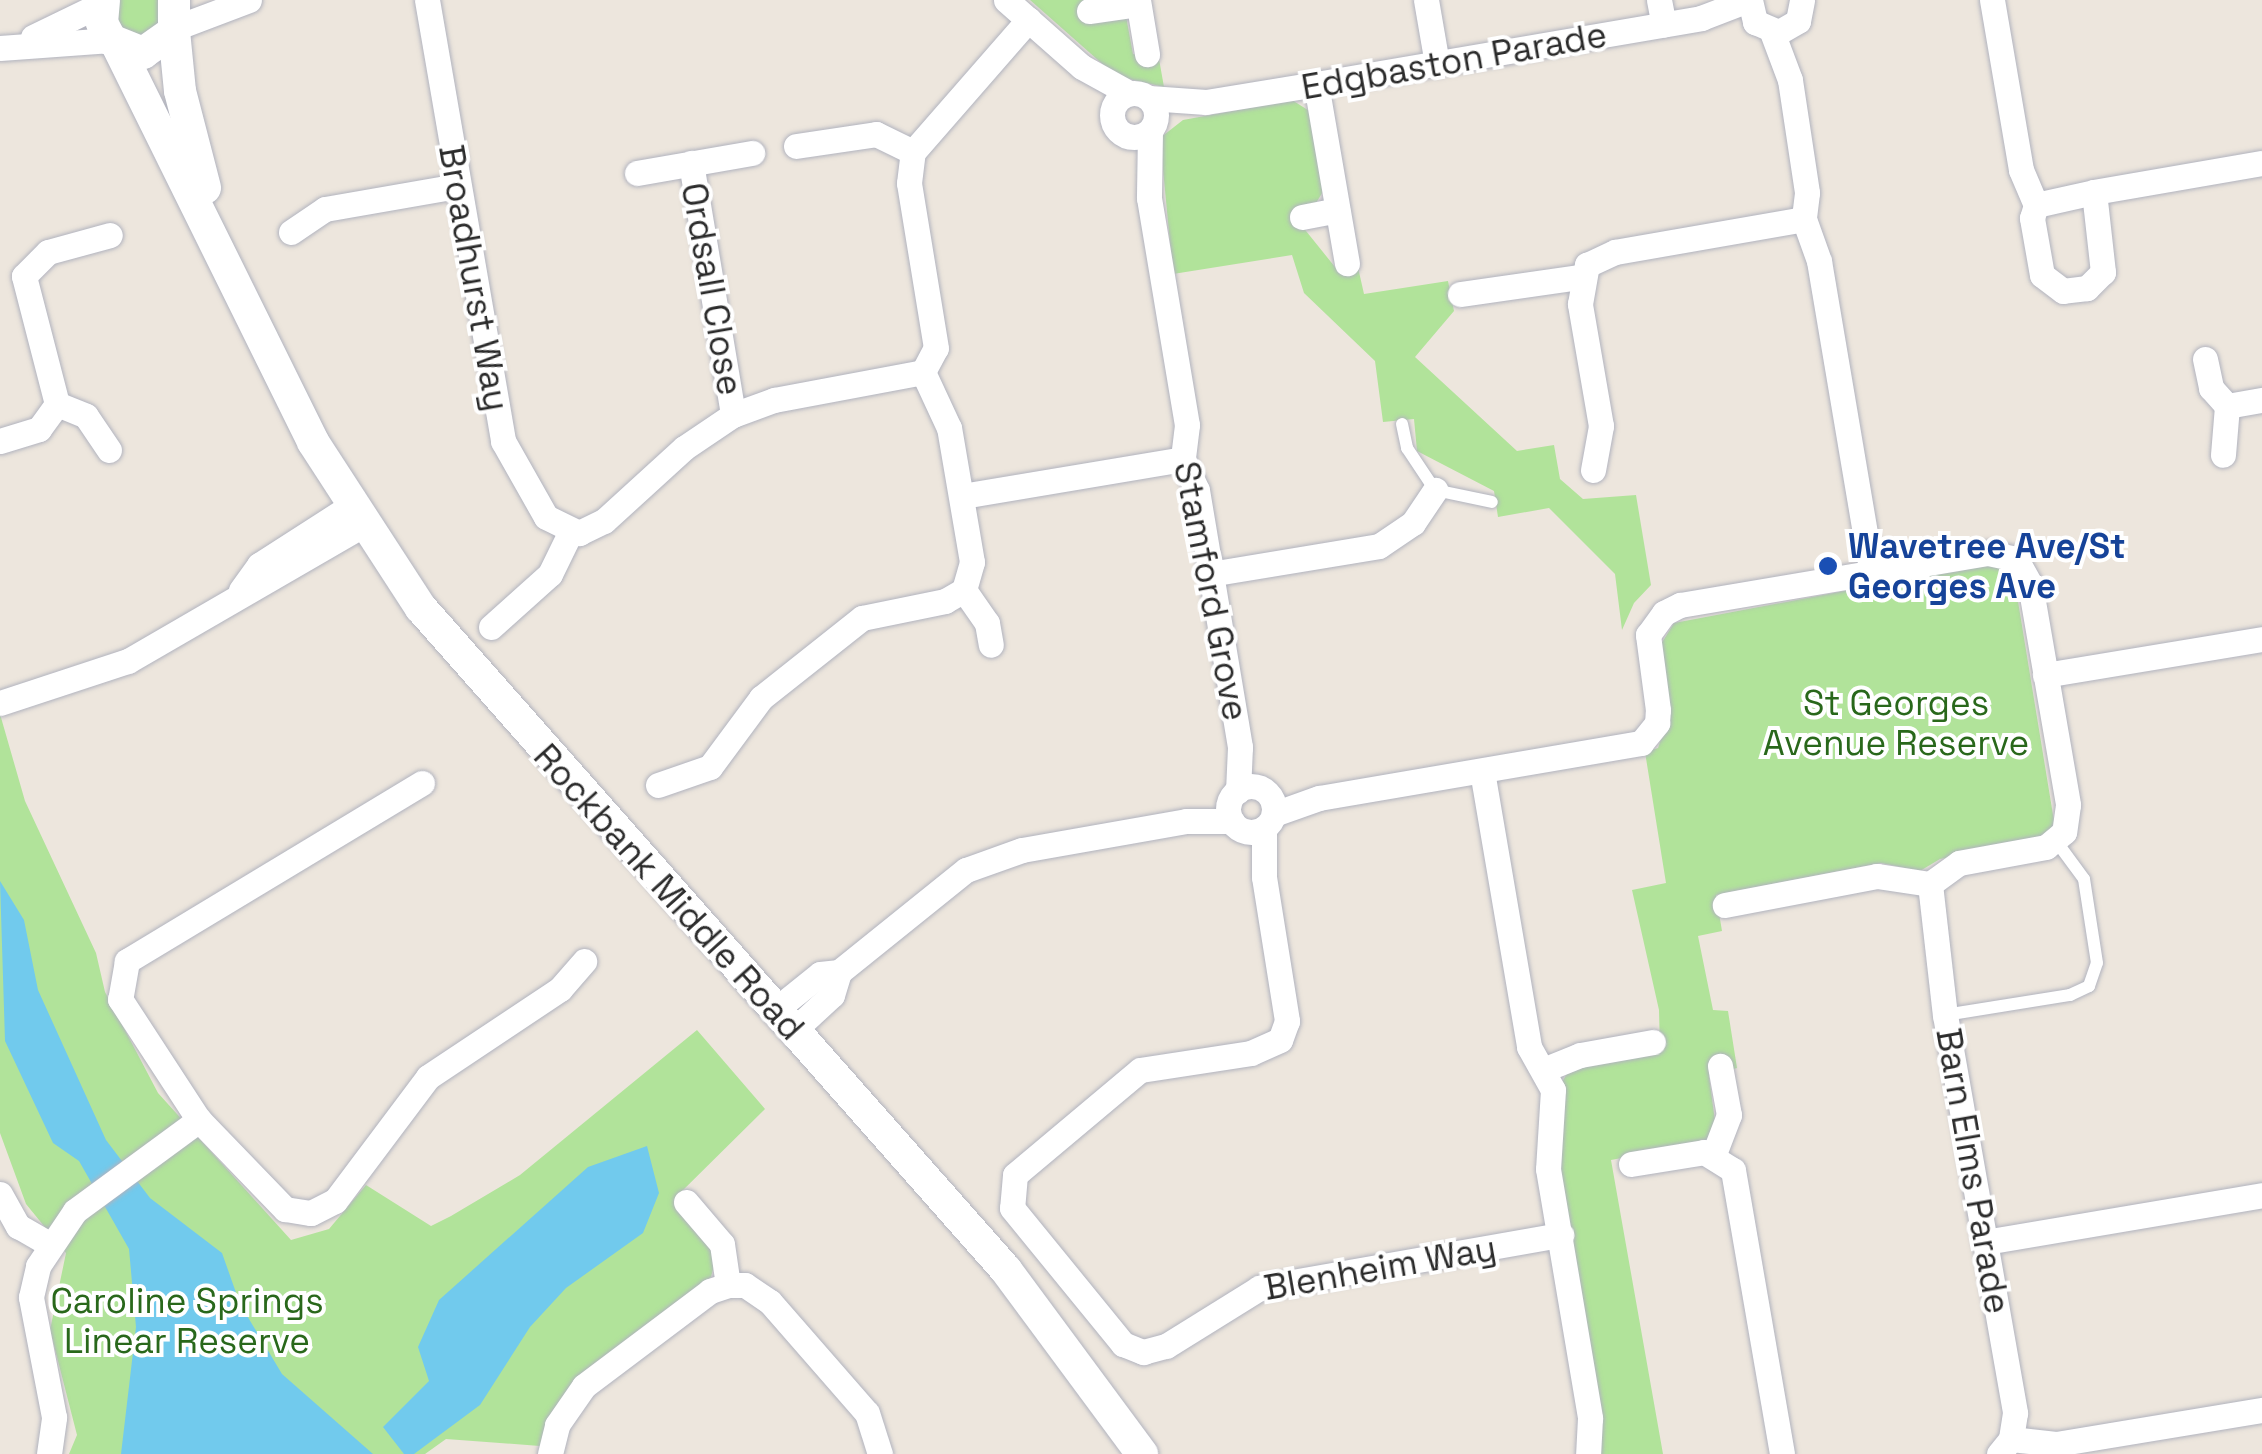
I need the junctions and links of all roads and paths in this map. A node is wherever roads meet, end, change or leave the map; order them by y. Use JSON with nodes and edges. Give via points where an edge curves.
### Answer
{"nodes":[{"id":1,"x":249,"y":0,"type":"edge"},
{"id":2,"x":426,"y":0,"type":"edge"},
{"id":3,"x":1006,"y":0,"type":"edge"},
{"id":4,"x":1426,"y":0,"type":"edge"},
{"id":5,"x":1829,"y":0,"type":"edge"},
{"id":6,"x":1992,"y":0,"type":"edge"},
{"id":7,"x":103,"y":1,"type":"edge"},
{"id":8,"x":1138,"y":2,"type":"edge"},
{"id":9,"x":1089,"y":11,"type":"dead end"},
{"id":10,"x":1661,"y":12,"type":"edge"},
{"id":11,"x":1775,"y":13,"type":"edge"},
{"id":12,"x":1029,"y":19,"type":"junction"},
{"id":13,"x":174,"y":20,"type":"edge"},
{"id":14,"x":114,"y":44,"type":"junction"},
{"id":15,"x":10,"y":46,"type":"edge"},
{"id":16,"x":1146,"y":54,"type":"dead end"},
{"id":17,"x":1437,"y":64,"type":"junction"},
{"id":18,"x":1316,"y":84,"type":"junction"},
{"id":19,"x":1137,"y":115,"type":"junction"},
{"id":20,"x":796,"y":146,"type":"dead end"},
{"id":21,"x":913,"y":152,"type":"junction"},
{"id":22,"x":752,"y":154,"type":"dead end"},
{"id":23,"x":691,"y":163,"type":"junction"},
{"id":24,"x":2262,"y":164,"type":"edge"},
{"id":25,"x":637,"y":173,"type":"dead end"},
{"id":26,"x":457,"y":186,"type":"junction"},
{"id":27,"x":2094,"y":192,"type":"junction"},
{"id":28,"x":2036,"y":205,"type":"junction"},
{"id":29,"x":1337,"y":210,"type":"junction"},
{"id":30,"x":1302,"y":217,"type":"dead end"},
{"id":31,"x":1804,"y":219,"type":"junction"},
{"id":32,"x":291,"y":232,"type":"dead end"},
{"id":33,"x":110,"y":235,"type":"dead end"},
{"id":34,"x":1347,"y":263,"type":"dead end"},
{"id":35,"x":1580,"y":277,"type":"junction"},
{"id":36,"x":1460,"y":294,"type":"dead end"},
{"id":37,"x":242,"y":298,"type":"junction"},
{"id":38,"x":2205,"y":359,"type":"dead end"},
{"id":39,"x":922,"y":372,"type":"junction"},
{"id":40,"x":2262,"y":400,"type":"edge"},
{"id":41,"x":57,"y":404,"type":"junction"},
{"id":42,"x":2227,"y":406,"type":"junction"},
{"id":43,"x":733,"y":415,"type":"junction"},
{"id":44,"x":1402,"y":424,"type":"dead end"},
{"id":45,"x":0,"y":440,"type":"edge"},
{"id":46,"x":109,"y":450,"type":"dead end"},
{"id":47,"x":2223,"y":455,"type":"dead end"},
{"id":48,"x":1183,"y":460,"type":"junction"},
{"id":49,"x":1593,"y":470,"type":"dead end"},
{"id":50,"x":1435,"y":490,"type":"junction"},
{"id":51,"x":962,"y":496,"type":"junction"},
{"id":52,"x":1492,"y":502,"type":"dead end"},
{"id":53,"x":357,"y":515,"type":"junction"},
{"id":54,"x":570,"y":532,"type":"junction"},
{"id":55,"x":1210,"y":574,"type":"junction"},
{"id":56,"x":1872,"y":574,"type":"junction"},
{"id":57,"x":964,"y":590,"type":"junction"},
{"id":58,"x":492,"y":627,"type":"dead end"},
{"id":59,"x":2262,"y":639,"type":"edge"},
{"id":60,"x":992,"y":646,"type":"dead end"},
{"id":61,"x":2044,"y":675,"type":"junction"},
{"id":62,"x":0,"y":703,"type":"edge"},
{"id":63,"x":1482,"y":771,"type":"junction"},
{"id":64,"x":422,"y":783,"type":"dead end"},
{"id":65,"x":658,"y":786,"type":"dead end"},
{"id":66,"x":1251,"y":809,"type":"junction"},
{"id":67,"x":2056,"y":841,"type":"junction"},
{"id":68,"x":1930,"y":884,"type":"junction"},
{"id":69,"x":1725,"y":905,"type":"dead end"},
{"id":70,"x":584,"y":961,"type":"dead end"},
{"id":71,"x":1946,"y":1016,"type":"junction"},
{"id":72,"x":784,"y":1021,"type":"junction"},
{"id":73,"x":1653,"y":1042,"type":"dead end"},
{"id":74,"x":1720,"y":1066,"type":"dead end"},
{"id":75,"x":1543,"y":1070,"type":"junction"},
{"id":76,"x":200,"y":1120,"type":"junction"},
{"id":77,"x":1714,"y":1154,"type":"junction"},
{"id":78,"x":1631,"y":1164,"type":"dead end"},
{"id":79,"x":0,"y":1194,"type":"edge"},
{"id":80,"x":2262,"y":1195,"type":"edge"},
{"id":81,"x":686,"y":1202,"type":"dead end"},
{"id":82,"x":1560,"y":1235,"type":"junction"},
{"id":83,"x":1985,"y":1242,"type":"junction"},
{"id":84,"x":48,"y":1243,"type":"junction"},
{"id":85,"x":728,"y":1285,"type":"junction"},
{"id":86,"x":2262,"y":1410,"type":"edge"},
{"id":87,"x":2118,"y":1444,"type":"edge"},
{"id":88,"x":2005,"y":1447,"type":"edge"},
{"id":89,"x":49,"y":1454,"type":"edge"},
{"id":90,"x":550,"y":1454,"type":"edge"},
{"id":91,"x":880,"y":1454,"type":"edge"},
{"id":92,"x":1142,"y":1454,"type":"edge"},
{"id":93,"x":1588,"y":1454,"type":"edge"},
{"id":94,"x":1782,"y":1454,"type":"edge"}],
"edges":[{"from":1,"to":13,"type":"street"},
{"from":2,"to":26,"type":"street","name":"Broadhurst Way"},
{"from":3,"to":12,"type":"street"},
{"from":4,"to":17,"type":"street"},
{"from":5,"to":11,"type":"street","name":"Edgbaston Parade"},
{"from":6,"to":28,"type":"street","via":[[2021,170]]},
{"from":7,"to":14,"type":"street","name":"Rockbank Middle Road","via":[[102,23]]},
{"from":7,"to":15,"type":"street"},
{"from":8,"to":9,"type":"street"},
{"from":8,"to":16,"type":"street"},
{"from":10,"to":11,"type":"street","name":"Edgbaston Parade","via":[[1701,18]]},
{"from":10,"to":17,"type":"street","name":"Edgbaston Parade"},
{"from":11,"to":31,"type":"street","via":[[1807,193]]},
{"from":12,"to":19,"type":"street"},
{"from":12,"to":21,"type":"street"},
{"from":13,"to":14,"type":"street","via":[[143,53]]},
{"from":13,"to":37,"type":"street","name":"Rockbank Middle Road","via":[[194,150]]},
{"from":14,"to":15,"type":"street"},
{"from":14,"to":37,"type":"street","name":"Rockbank Middle Road"},
{"from":17,"to":18,"type":"street","name":"Edgbaston Parade"},
{"from":18,"to":19,"type":"street","name":"Edgbaston Parade"},
{"from":18,"to":29,"type":"street"},
{"from":19,"to":48,"type":"street","name":"Stamford Grove","via":[[1186,425]]},
{"from":20,"to":21,"type":"street","via":[[876,134]]},
{"from":21,"to":39,"type":"street","via":[[909,184],[936,348]]},
{"from":22,"to":23,"type":"street","name":"Ordsall Close"},
{"from":23,"to":25,"type":"street","name":"Ordsall Close"},
{"from":23,"to":43,"type":"street","name":"Ordsall Close"},
{"from":24,"to":27,"type":"street"},
{"from":26,"to":32,"type":"street","via":[[325,209]]},
{"from":26,"to":54,"type":"street","name":"Broadhurst Way","via":[[503,441],[546,517]]},
{"from":27,"to":28,"type":"street"},
{"from":27,"to":28,"type":"street","via":[[2106,260],[2097,281],[2076,292],[2042,275],[2032,218]]},
{"from":29,"to":30,"type":"street"},
{"from":29,"to":34,"type":"street"},
{"from":31,"to":35,"type":"street","via":[[1603,255]]},
{"from":31,"to":56,"type":"street","via":[[1819,261]]},
{"from":33,"to":41,"type":"street","via":[[48,252],[24,276]]},
{"from":35,"to":36,"type":"street"},
{"from":35,"to":49,"type":"street","via":[[1602,426]]},
{"from":37,"to":53,"type":"street","name":"Rockbank Middle Road"},
{"from":38,"to":42,"type":"street","via":[[2212,388]]},
{"from":39,"to":43,"type":"street","via":[[774,400]]},
{"from":39,"to":51,"type":"street","via":[[944,408]]},
{"from":40,"to":42,"type":"street"},
{"from":41,"to":45,"type":"street","via":[[39,429]]},
{"from":41,"to":46,"type":"street","via":[[86,416]]},
{"from":42,"to":47,"type":"street"},
{"from":43,"to":54,"type":"street","via":[[684,448],[604,521]]},
{"from":44,"to":50,"type":"lane","via":[[1407,448]]},
{"from":48,"to":51,"type":"street"},
{"from":48,"to":55,"type":"street","name":"Stamford Grove","via":[[1197,490]]},
{"from":50,"to":52,"type":"lane"},
{"from":50,"to":55,"type":"street","via":[[1413,523],[1379,546]]},
{"from":51,"to":57,"type":"street","via":[[972,562]]},
{"from":53,"to":62,"type":"street","via":[[271,584],[241,590],[102,674]]},
{"from":53,"to":72,"type":"street","name":"Rockbank Middle Road","via":[[470,669]]},
{"from":54,"to":58,"type":"street","via":[[550,574]]},
{"from":55,"to":66,"type":"street","name":"Stamford Grove"},
{"from":56,"to":61,"type":"street","via":[[1988,553],[2016,559],[2030,584]]},
{"from":56,"to":63,"type":"street","via":[[1664,612],[1648,635],[1658,710],[1650,736],[1628,747]]},
{"from":57,"to":60,"type":"street","via":[[987,624]]},
{"from":57,"to":65,"type":"street","via":[[945,601],[862,618],[760,698],[710,767]]},
{"from":59,"to":61,"type":"street"},
{"from":61,"to":67,"type":"street","via":[[2068,805],[2068,824]]},
{"from":63,"to":66,"type":"street"},
{"from":63,"to":75,"type":"street","via":[[1529,1047]]},
{"from":64,"to":76,"type":"street","via":[[127,961],[119,981],[128,1016]]},
{"from":66,"to":72,"type":"street","via":[[1022,850],[966,870],[839,972],[832,995]]},
{"from":66,"to":82,"type":"street","name":"Blenheim Way","via":[[1286,1021],[1280,1040],[1251,1053],[1140,1070],[1110,1089],[1011,1181],[1012,1208],[1122,1344],[1153,1351],[1259,1288]]},
{"from":67,"to":68,"type":"street","via":[[1960,863]]},
{"from":67,"to":71,"type":"lane","via":[[2084,879],[2097,962],[2089,986]]},
{"from":68,"to":69,"type":"street","via":[[1877,876]]},
{"from":68,"to":71,"type":"street","name":"Barn Elms Parade"},
{"from":70,"to":76,"type":"street","via":[[560,989],[428,1077],[343,1192],[311,1213],[285,1209]]},
{"from":71,"to":83,"type":"street","name":"Barn Elms Parade"},
{"from":72,"to":92,"type":"street","name":"Rockbank Middle Road","via":[[1006,1270]]},
{"from":73,"to":75,"type":"street","via":[[1580,1055]]},
{"from":74,"to":77,"type":"street","via":[[1729,1115]]},
{"from":75,"to":82,"type":"street","via":[[1552,1090],[1546,1148]]},
{"from":76,"to":84,"type":"street","via":[[91,1197]]},
{"from":77,"to":78,"type":"street"},
{"from":77,"to":94,"type":"street","via":[[1736,1182]]},
{"from":79,"to":84,"type":"street","via":[[18,1226]]},
{"from":80,"to":83,"type":"street"},
{"from":81,"to":85,"type":"street","via":[[722,1244]]},
{"from":82,"to":93,"type":"street","via":[[1590,1418]]},
{"from":83,"to":88,"type":"street","name":"Barn Elms Parade","via":[[2015,1413]]},
{"from":84,"to":89,"type":"street","via":[[32,1297],[54,1417]]},
{"from":85,"to":90,"type":"street","via":[[710,1291],[584,1386],[556,1425]]},
{"from":85,"to":91,"type":"street","via":[[745,1285],[770,1302],[867,1413]]},
{"from":86,"to":87,"type":"street"},
{"from":87,"to":88,"type":"street"}]}
